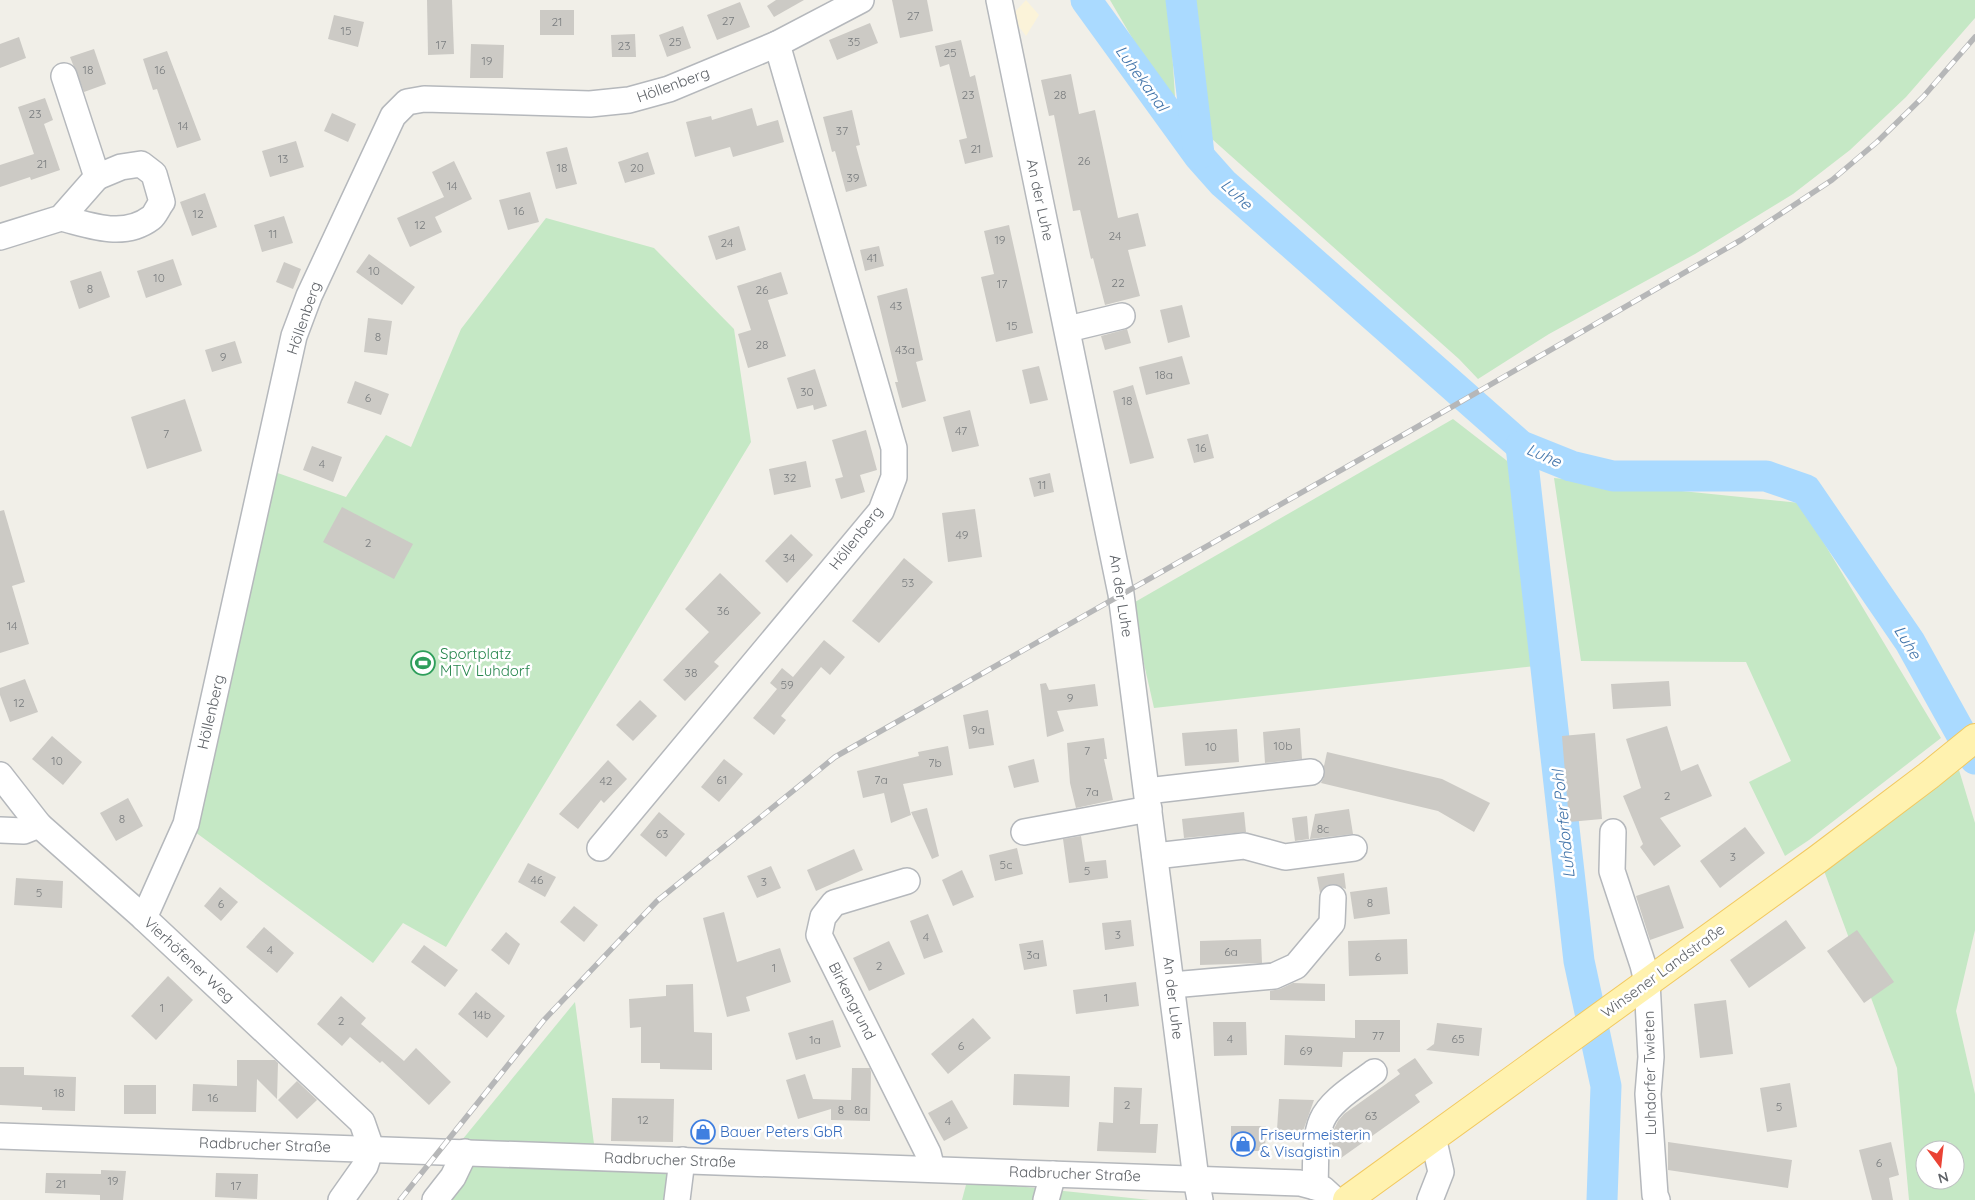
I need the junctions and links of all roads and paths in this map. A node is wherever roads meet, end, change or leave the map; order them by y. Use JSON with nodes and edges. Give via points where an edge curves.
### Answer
{"nodes":[{"id":1,"x":861,"y":0,"type":"edge"},
{"id":2,"x":999,"y":0,"type":"edge"},
{"id":3,"x":777,"y":44,"type":"junction"},
{"id":4,"x":64,"y":76,"type":"dead end"},
{"id":5,"x":97,"y":177,"type":"junction"},
{"id":6,"x":61,"y":218,"type":"junction"},
{"id":7,"x":0,"y":237,"type":"edge"},
{"id":8,"x":1122,"y":316,"type":"dead end"},
{"id":9,"x":1068,"y":329,"type":"junction"},
{"id":10,"x":1975,"y":738,"type":"edge"},
{"id":11,"x":1311,"y":772,"type":"dead end"},
{"id":12,"x":0,"y":775,"type":"edge"},
{"id":13,"x":1148,"y":800,"type":"junction"},
{"id":14,"x":39,"y":825,"type":"junction"},
{"id":15,"x":0,"y":830,"type":"edge"},
{"id":16,"x":1024,"y":832,"type":"dead end"},
{"id":17,"x":1613,"y":832,"type":"dead end"},
{"id":18,"x":600,"y":848,"type":"dead end"},
{"id":19,"x":1354,"y":848,"type":"dead end"},
{"id":20,"x":1155,"y":856,"type":"junction"},
{"id":21,"x":907,"y":881,"type":"dead end"},
{"id":22,"x":1333,"y":898,"type":"dead end"},
{"id":23,"x":144,"y":918,"type":"junction"},
{"id":24,"x":1648,"y":982,"type":"junction"},
{"id":25,"x":1172,"y":985,"type":"junction"},
{"id":26,"x":1374,"y":1072,"type":"dead end"},
{"id":27,"x":0,"y":1136,"type":"edge"},
{"id":28,"x":1433,"y":1137,"type":"junction"},
{"id":29,"x":371,"y":1148,"type":"junction"},
{"id":30,"x":465,"y":1152,"type":"junction"},
{"id":31,"x":682,"y":1160,"type":"junction"},
{"id":32,"x":932,"y":1169,"type":"junction"},
{"id":33,"x":1053,"y":1174,"type":"junction"},
{"id":34,"x":1198,"y":1189,"type":"edge"},
{"id":35,"x":1325,"y":1193,"type":"edge"},
{"id":36,"x":341,"y":1200,"type":"edge"},
{"id":37,"x":435,"y":1200,"type":"edge"},
{"id":38,"x":677,"y":1200,"type":"edge"},
{"id":39,"x":1046,"y":1200,"type":"edge"},
{"id":40,"x":1347,"y":1200,"type":"edge"},
{"id":41,"x":1430,"y":1200,"type":"edge"},
{"id":42,"x":1657,"y":1200,"type":"edge"}],
"edges":[{"from":1,"to":3,"type":"street","name":"Höllenberg"},
{"from":2,"to":9,"type":"street","name":"An der Luhe"},
{"from":3,"to":18,"type":"street","name":"Höllenberg","via":[[894,448],[894,477],[881,511]]},
{"from":3,"to":23,"type":"street","name":"Höllenberg","via":[[670,89],[629,100],[590,104],[424,100],[407,102],[393,116],[309,296],[294,336],[186,824]]},
{"from":4,"to":5,"type":"street"},
{"from":5,"to":6,"type":"street"},
{"from":5,"to":6,"type":"street","via":[[121,167],[141,164],[154,174],[162,202],[152,218],[132,227],[108,230]]},
{"from":6,"to":7,"type":"street"},
{"from":8,"to":9,"type":"street"},
{"from":9,"to":13,"type":"street","name":"An der Luhe","via":[[1121,594]]},
{"from":10,"to":24,"type":"main road","name":"Winsener Landstraße","via":[[1818,859]]},
{"from":11,"to":13,"type":"street"},
{"from":12,"to":14,"type":"street","name":"Vierhöfener Weg"},
{"from":13,"to":16,"type":"street"},
{"from":13,"to":20,"type":"street","name":"An der Luhe"},
{"from":14,"to":15,"type":"street","via":[[24,831]]},
{"from":14,"to":23,"type":"street","name":"Vierhöfener Weg"},
{"from":17,"to":24,"type":"street","name":"Luhdorfer Twieten","via":[[1612,871]]},
{"from":19,"to":20,"type":"street","via":[[1285,857],[1244,846]]},
{"from":20,"to":25,"type":"street","name":"An der Luhe"},
{"from":21,"to":32,"type":"street","name":"Birkengrund","via":[[834,903],[823,917],[819,935],[928,1152]]},
{"from":22,"to":25,"type":"street","via":[[1332,923],[1296,966],[1274,976]]},
{"from":23,"to":29,"type":"street","name":"Vierhöfener Weg","via":[[362,1122]]},
{"from":24,"to":28,"type":"main road","name":"Winsener Landstraße"},
{"from":24,"to":42,"type":"street","name":"Luhdorfer Twieten","via":[[1648,1094]]},
{"from":25,"to":34,"type":"street","name":"An der Luhe"},
{"from":26,"to":35,"type":"street","via":[[1344,1095],[1322,1119],[1318,1136]]},
{"from":27,"to":29,"type":"street","name":"Radbrucher Straße"},
{"from":28,"to":40,"type":"main road","name":"Winsener Landstraße"},
{"from":28,"to":41,"type":"street","via":[[1441,1172]]},
{"from":29,"to":30,"type":"street","name":"Radbrucher Straße"},
{"from":29,"to":36,"type":"street","via":[[365,1166]]},
{"from":30,"to":31,"type":"street","name":"Radbrucher Straße"},
{"from":30,"to":37,"type":"street","via":[[453,1177]]},
{"from":31,"to":32,"type":"street","name":"Radbrucher Straße"},
{"from":31,"to":38,"type":"street"},
{"from":32,"to":33,"type":"street","name":"Radbrucher Straße"},
{"from":33,"to":34,"type":"street","name":"Radbrucher Straße"},
{"from":33,"to":39,"type":"street"},
{"from":34,"to":35,"type":"street","name":"Radbrucher Straße","via":[[1300,1183]]}]}
